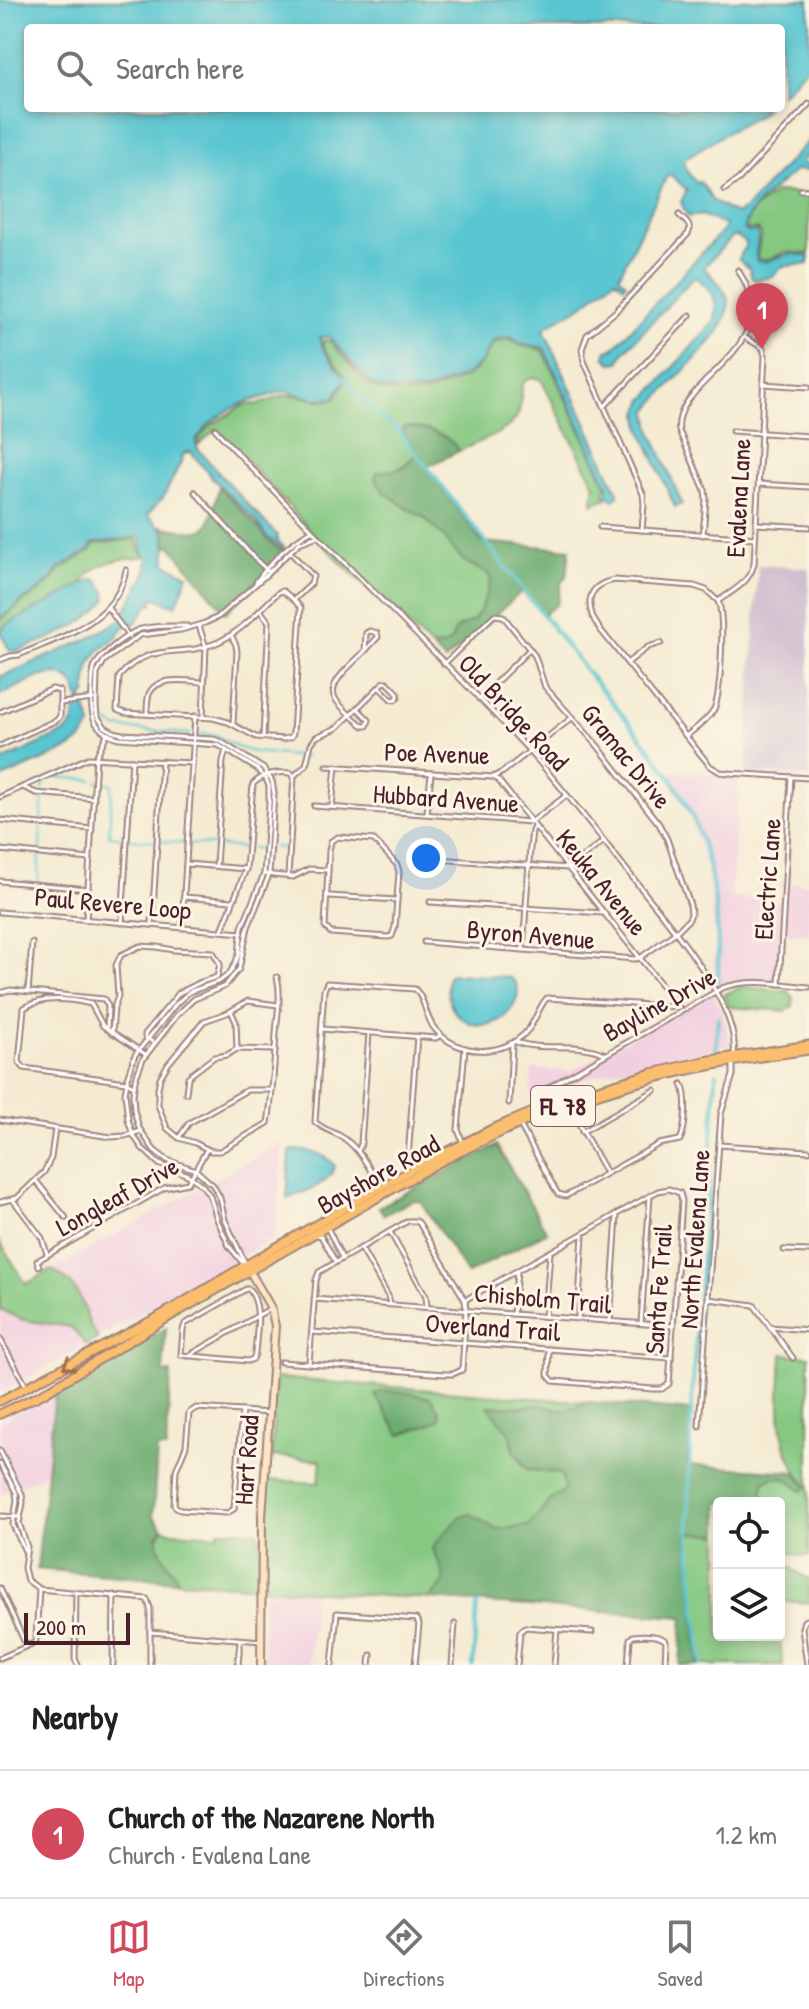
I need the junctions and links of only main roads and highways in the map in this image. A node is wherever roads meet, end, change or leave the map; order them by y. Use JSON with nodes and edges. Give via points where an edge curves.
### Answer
{"nodes":[{"id":1,"x":809,"y":1047,"type":"edge"},
{"id":2,"x":733,"y":1059,"type":"junction"},
{"id":3,"x":523,"y":1115,"type":"junction"},
{"id":4,"x":520,"y":1124,"type":"junction"},
{"id":5,"x":461,"y":1144,"type":"junction"},
{"id":6,"x":455,"y":1154,"type":"junction"},
{"id":7,"x":248,"y":1268,"type":"junction"},
{"id":8,"x":110,"y":1348,"type":"junction"},
{"id":9,"x":0,"y":1401,"type":"edge"},
{"id":10,"x":0,"y":1414,"type":"edge"}],
"edges":[{"from":1,"to":2,"type":"main road","name":"Bayshore Road","number":"FL 78"},
{"from":2,"to":3,"type":"main road","name":"Bayshore Road","number":"FL 78","via":[[620,1081]]},
{"from":2,"to":4,"type":"main road","name":"Bayshore Road","number":"FL 78","via":[[612,1090]]},
{"from":3,"to":4,"type":"main road"},
{"from":3,"to":5,"type":"main road","name":"Bayshore Road","number":"FL 78"},
{"from":4,"to":6,"type":"main road","name":"Bayshore Road","number":"FL 78"},
{"from":5,"to":6,"type":"main road"},
{"from":5,"to":7,"type":"main road","name":"Bayshore Road","number":"FL 78"},
{"from":6,"to":7,"type":"main road","name":"Bayshore Road","number":"FL 78"},
{"from":7,"to":8,"type":"main road","name":"Bayshore Road","number":"FL 78"},
{"from":8,"to":9,"type":"main road","name":"Bayshore Road","number":"FL 78","one_way":true},
{"from":8,"to":10,"type":"main road","name":"Bayshore Road","number":"FL 78","via":[[42,1394]]}]}
